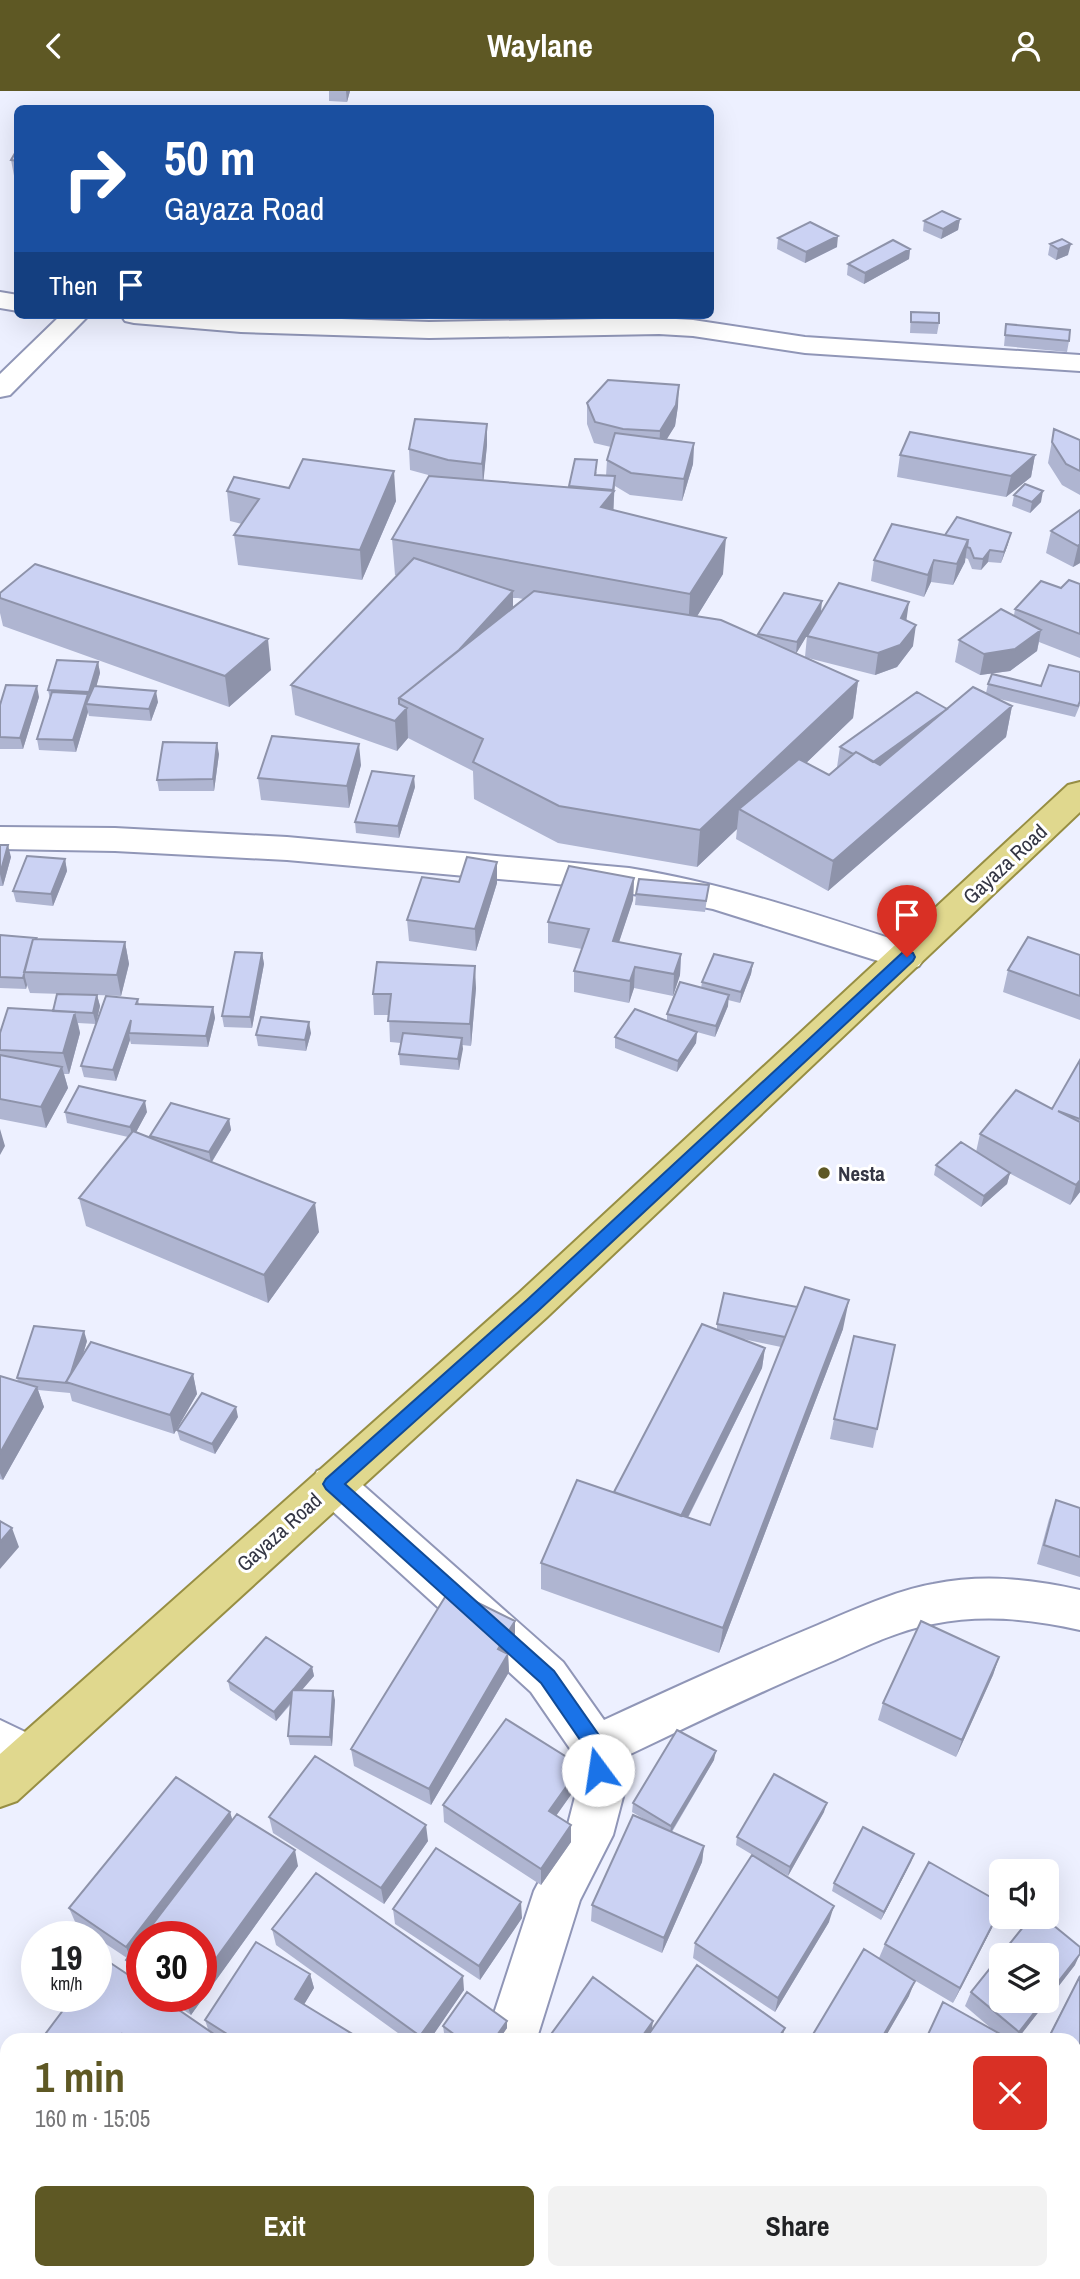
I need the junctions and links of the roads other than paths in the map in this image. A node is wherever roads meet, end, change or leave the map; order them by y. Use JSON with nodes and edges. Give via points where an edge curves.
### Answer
{"nodes":[{"id":1,"x":72,"y":319,"type":"edge"},
{"id":2,"x":182,"y":319,"type":"edge"},
{"id":3,"x":1080,"y":363,"type":"edge"},
{"id":4,"x":0,"y":389,"type":"edge"},
{"id":5,"x":1080,"y":793,"type":"edge"},
{"id":6,"x":0,"y":838,"type":"edge"},
{"id":7,"x":907,"y":957,"type":"junction"},
{"id":8,"x":332,"y":1484,"type":"junction"},
{"id":9,"x":1080,"y":1610,"type":"edge"},
{"id":10,"x":596,"y":1747,"type":"junction"},
{"id":11,"x":10,"y":1762,"type":"edge"},
{"id":12,"x":513,"y":2033,"type":"edge"}],
"edges":[{"from":1,"to":4,"type":"street"},
{"from":2,"to":3,"type":"street","via":[[429,330],[659,326],[805,345]]},
{"from":5,"to":7,"type":"main road","name":"Gayaza Road"},
{"from":6,"to":7,"type":"street","via":[[213,844],[407,857],[617,879],[751,906]]},
{"from":7,"to":8,"type":"main road","name":"Gayaza Road","via":[[533,1305]]},
{"from":8,"to":10,"type":"street","via":[[547,1677]]},
{"from":8,"to":11,"type":"main road","name":"Gayaza Road"},
{"from":9,"to":10,"type":"street","via":[[1029,1599],[931,1604],[763,1669]]},
{"from":10,"to":12,"type":"street","via":[[600,1793],[589,1835],[558,1891]]}]}
